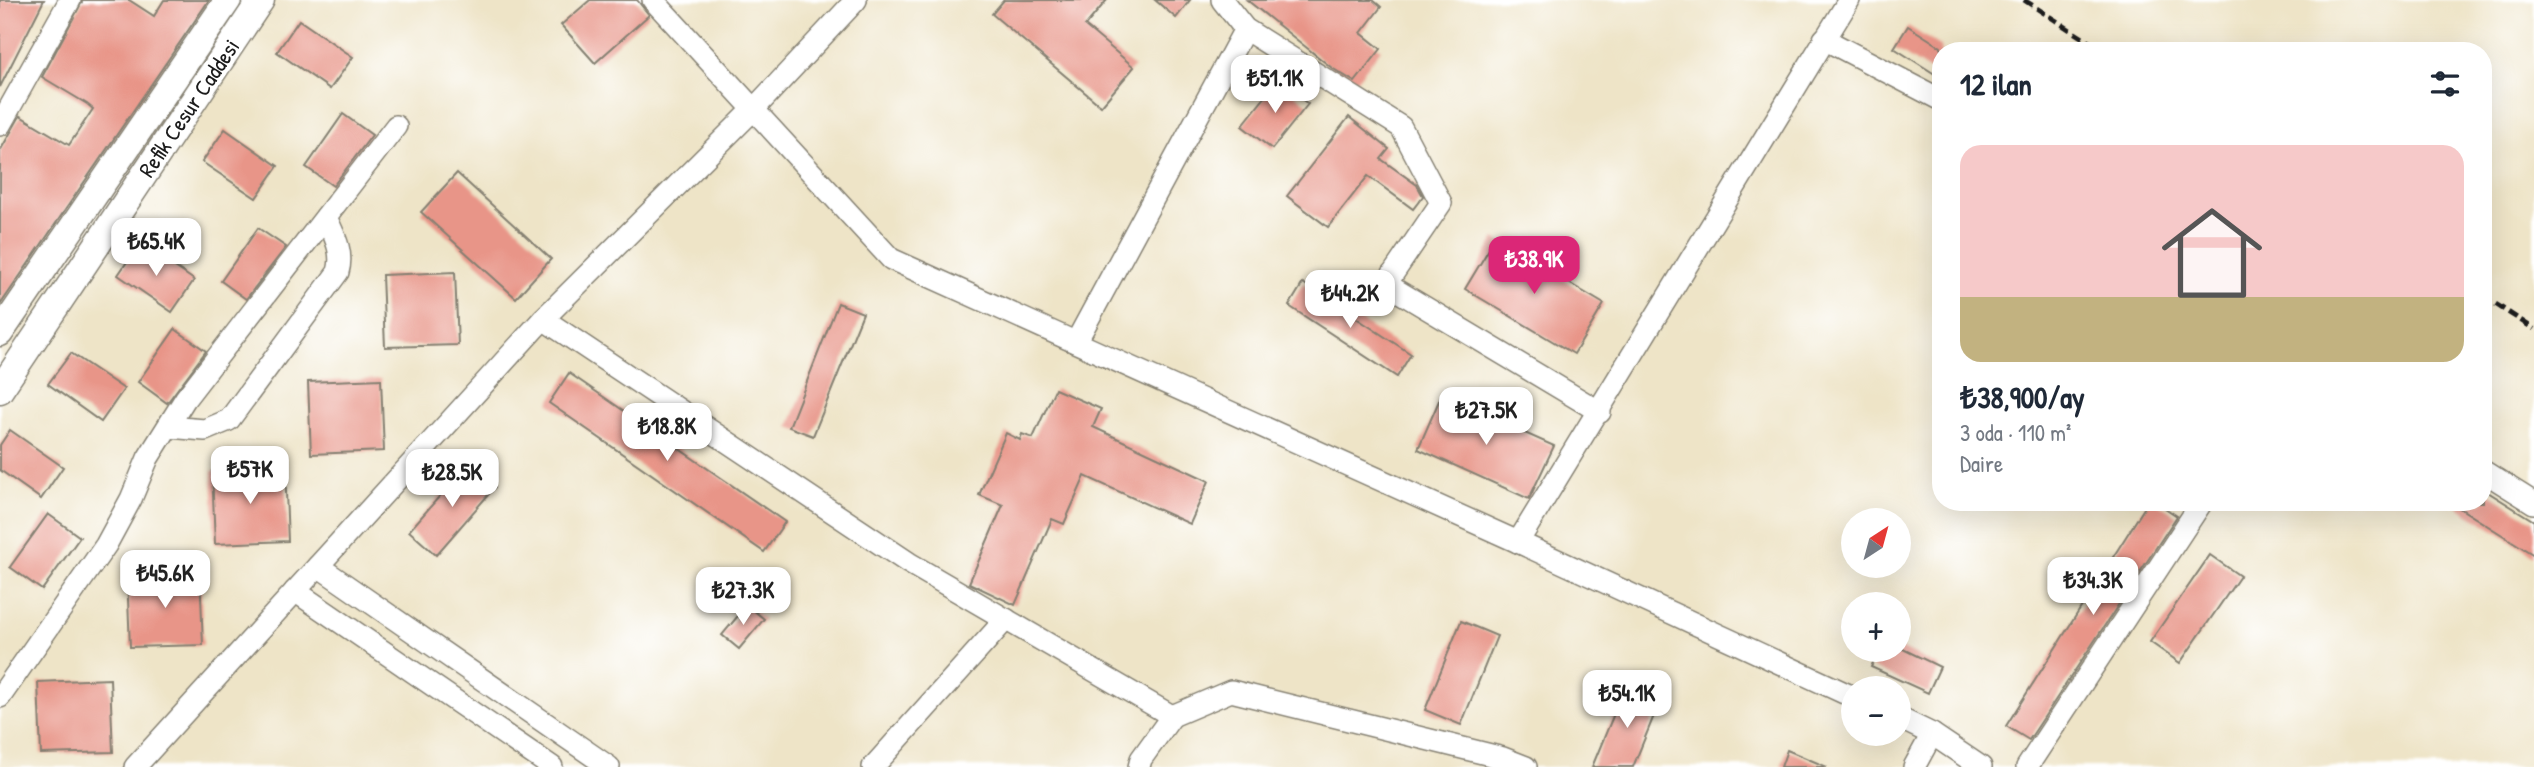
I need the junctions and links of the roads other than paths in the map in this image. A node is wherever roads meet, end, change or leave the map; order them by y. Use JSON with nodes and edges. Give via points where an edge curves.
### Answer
{"nodes":[{"id":1,"x":70,"y":0,"type":"edge"},
{"id":2,"x":228,"y":0,"type":"edge"},
{"id":3,"x":261,"y":0,"type":"edge"},
{"id":4,"x":653,"y":0,"type":"edge"},
{"id":5,"x":856,"y":0,"type":"edge"},
{"id":6,"x":1222,"y":0,"type":"edge"},
{"id":7,"x":1849,"y":0,"type":"edge"},
{"id":8,"x":1245,"y":29,"type":"junction"},
{"id":9,"x":1824,"y":39,"type":"junction"},
{"id":10,"x":1932,"y":95,"type":"edge"},
{"id":11,"x":753,"y":110,"type":"junction"},
{"id":12,"x":0,"y":125,"type":"edge"},
{"id":13,"x":396,"y":126,"type":"dead end"},
{"id":14,"x":326,"y":217,"type":"junction"},
{"id":15,"x":543,"y":319,"type":"junction"},
{"id":16,"x":1,"y":331,"type":"edge"},
{"id":17,"x":1076,"y":342,"type":"junction"},
{"id":18,"x":29,"y":349,"type":"junction"},
{"id":19,"x":0,"y":390,"type":"edge"},
{"id":20,"x":1600,"y":412,"type":"junction"},
{"id":21,"x":168,"y":427,"type":"junction"},
{"id":22,"x":2492,"y":477,"type":"edge"},
{"id":23,"x":2534,"y":503,"type":"edge"},
{"id":24,"x":2196,"y":511,"type":"edge"},
{"id":25,"x":1518,"y":542,"type":"junction"},
{"id":26,"x":318,"y":566,"type":"junction"},
{"id":27,"x":295,"y":591,"type":"junction"},
{"id":28,"x":1006,"y":619,"type":"junction"},
{"id":29,"x":1841,"y":691,"type":"edge"},
{"id":30,"x":0,"y":697,"type":"edge"},
{"id":31,"x":1172,"y":716,"type":"junction"},
{"id":32,"x":1911,"y":724,"type":"edge"},
{"id":33,"x":1932,"y":734,"type":"junction"},
{"id":34,"x":135,"y":767,"type":"edge"},
{"id":35,"x":552,"y":767,"type":"edge"},
{"id":36,"x":609,"y":767,"type":"edge"},
{"id":37,"x":873,"y":767,"type":"edge"},
{"id":38,"x":1139,"y":767,"type":"edge"},
{"id":39,"x":1526,"y":767,"type":"edge"},
{"id":40,"x":1914,"y":767,"type":"edge"},
{"id":41,"x":1981,"y":767,"type":"edge"},
{"id":42,"x":2027,"y":767,"type":"edge"}],
"edges":[{"from":1,"to":12,"type":"street"},
{"from":2,"to":16,"type":"street","name":"Refik Cesur Caddesi"},
{"from":3,"to":18,"type":"street","name":"Refik Cesur Caddesi"},
{"from":4,"to":11,"type":"street"},
{"from":5,"to":11,"type":"street"},
{"from":6,"to":8,"type":"street"},
{"from":7,"to":9,"type":"street"},
{"from":8,"to":17,"type":"street"},
{"from":8,"to":20,"type":"street","via":[[1401,127],[1441,203],[1386,284]]},
{"from":9,"to":10,"type":"street"},
{"from":9,"to":20,"type":"street"},
{"from":11,"to":15,"type":"street"},
{"from":11,"to":17,"type":"street","via":[[891,259]]},
{"from":13,"to":14,"type":"street"},
{"from":14,"to":21,"type":"street"},
{"from":14,"to":21,"type":"street","via":[[339,247],[338,272],[237,409],[229,419],[205,430]]},
{"from":15,"to":26,"type":"street"},
{"from":15,"to":28,"type":"street","via":[[909,563]]},
{"from":16,"to":18,"type":"street"},
{"from":17,"to":25,"type":"street"},
{"from":18,"to":19,"type":"street","name":"Refik Cesur Caddesi"},
{"from":20,"to":25,"type":"street"},
{"from":21,"to":30,"type":"street","via":[[107,545]]},
{"from":22,"to":23,"type":"street"},
{"from":24,"to":42,"type":"street"},
{"from":25,"to":29,"type":"street"},
{"from":26,"to":27,"type":"street"},
{"from":26,"to":36,"type":"street"},
{"from":27,"to":34,"type":"street"},
{"from":27,"to":35,"type":"street"},
{"from":28,"to":31,"type":"street"},
{"from":28,"to":37,"type":"street"},
{"from":31,"to":38,"type":"street"},
{"from":31,"to":39,"type":"street","via":[[1231,691]]},
{"from":32,"to":33,"type":"street"},
{"from":33,"to":40,"type":"street"},
{"from":33,"to":41,"type":"street"}]}
